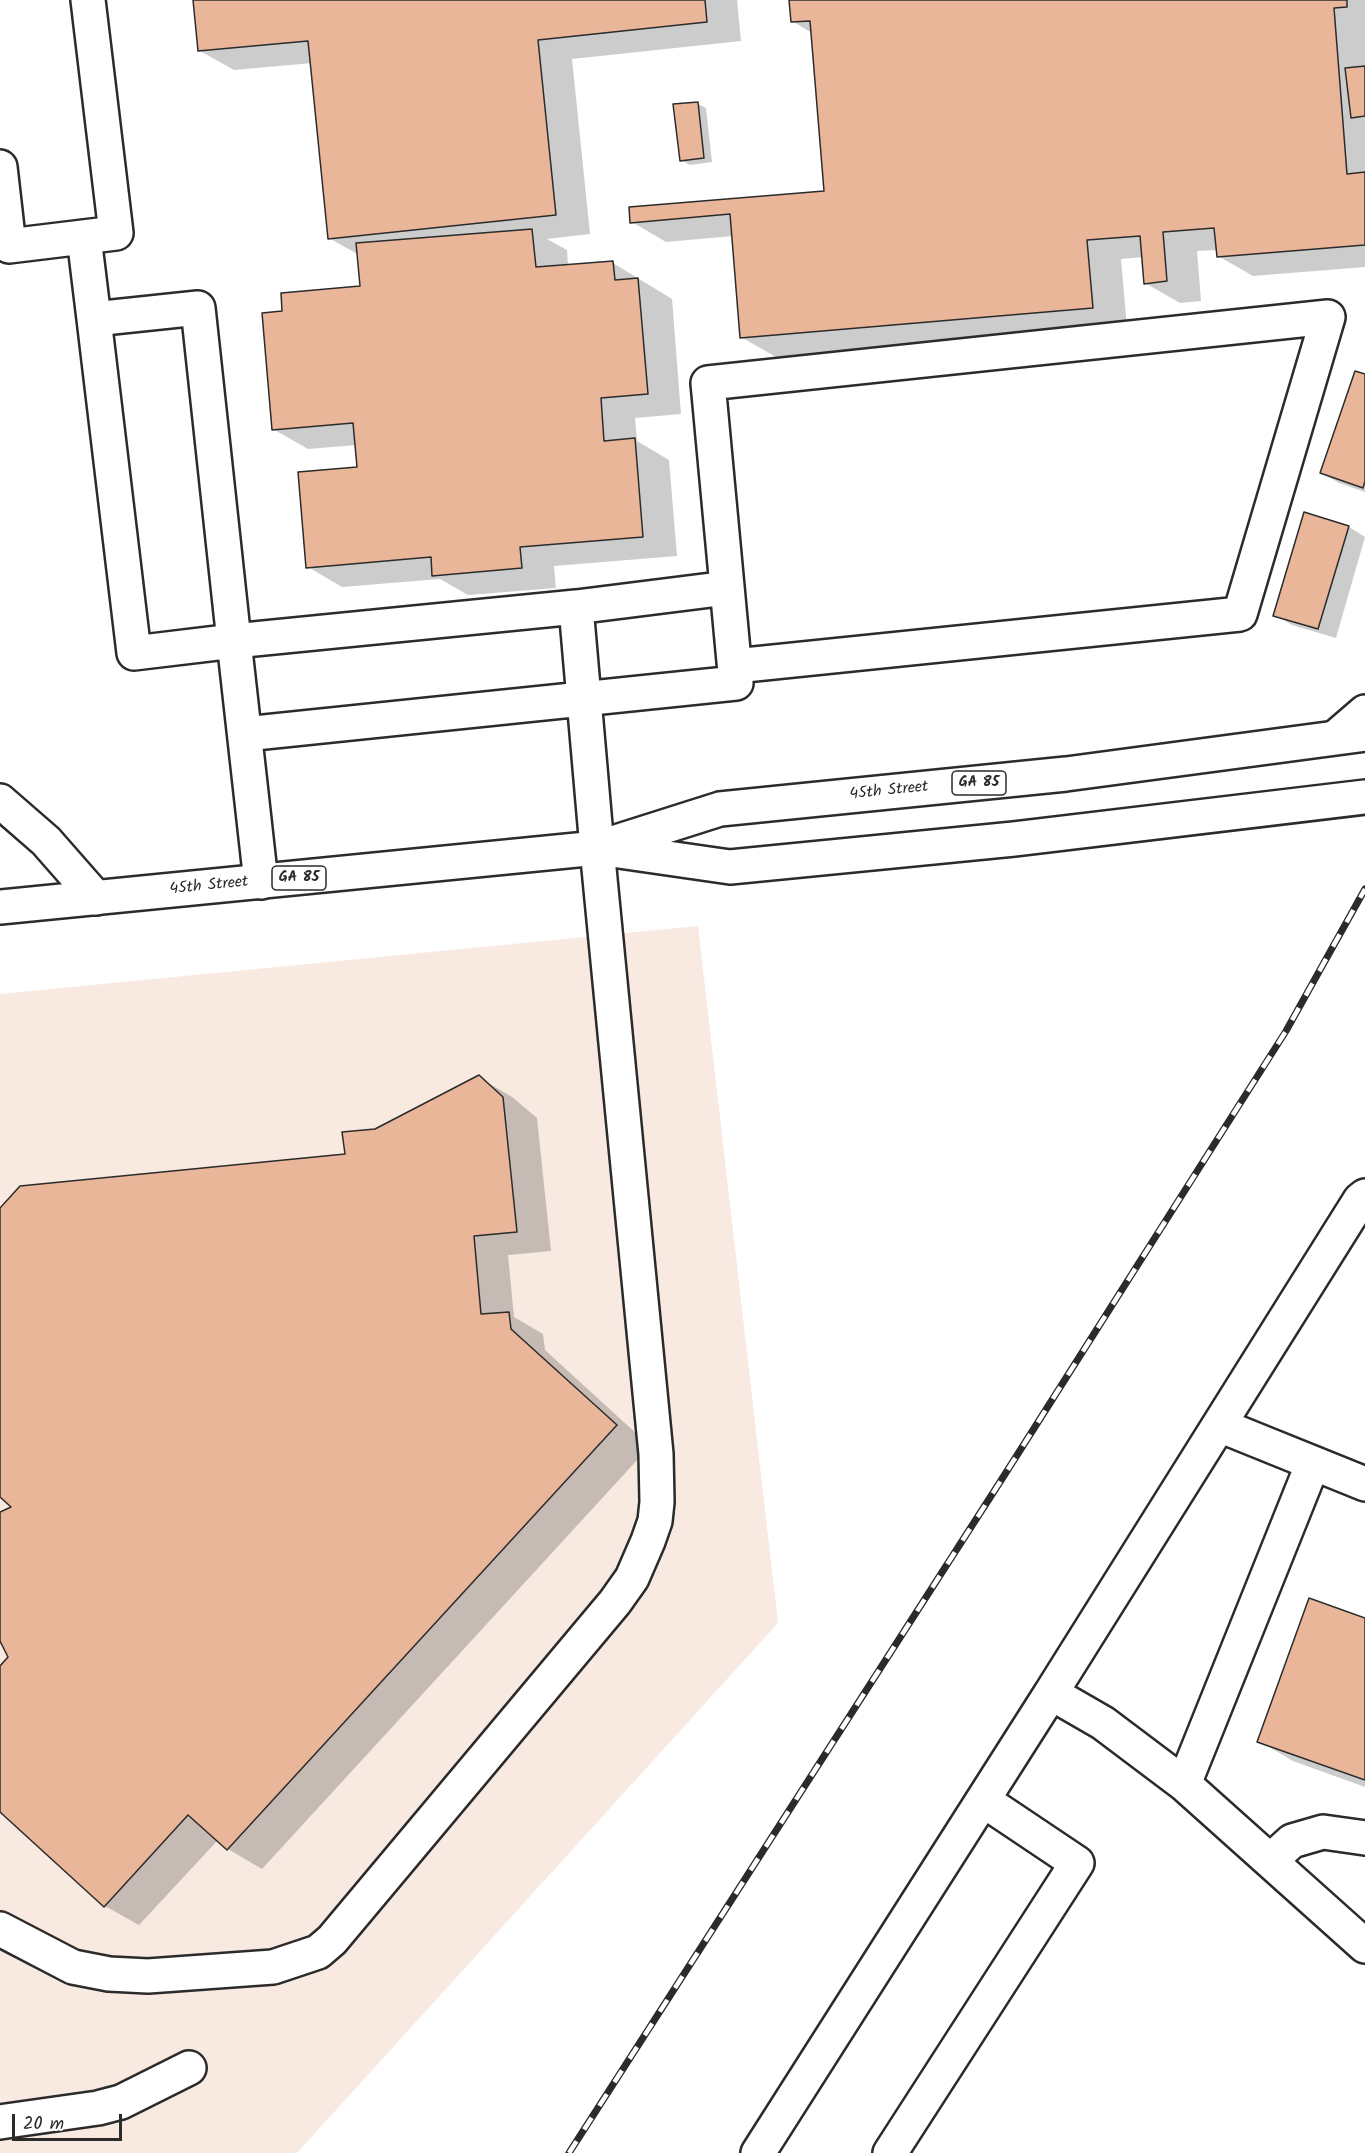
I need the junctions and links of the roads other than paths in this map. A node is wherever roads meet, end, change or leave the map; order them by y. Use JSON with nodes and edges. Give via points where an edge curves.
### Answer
{"nodes":[{"id":1,"x":88,"y":0,"type":"edge"},
{"id":2,"x":0,"y":167,"type":"edge"},
{"id":3,"x":84,"y":237,"type":"junction"},
{"id":4,"x":94,"y":319,"type":"junction"},
{"id":5,"x":727,"y":588,"type":"junction"},
{"id":6,"x":576,"y":607,"type":"junction"},
{"id":7,"x":234,"y":640,"type":"junction"},
{"id":8,"x":735,"y":666,"type":"junction"},
{"id":9,"x":584,"y":699,"type":"junction"},
{"id":10,"x":1365,"y":712,"type":"edge"},
{"id":11,"x":245,"y":735,"type":"junction"},
{"id":12,"x":1351,"y":736,"type":"edge"},
{"id":13,"x":1365,"y":797,"type":"edge"},
{"id":14,"x":0,"y":801,"type":"edge"},
{"id":15,"x":597,"y":848,"type":"junction"},
{"id":16,"x":261,"y":882,"type":"junction"},
{"id":17,"x":96,"y":898,"type":"junction"},
{"id":18,"x":0,"y":907,"type":"edge"},
{"id":19,"x":1365,"y":1196,"type":"edge"},
{"id":20,"x":1219,"y":1425,"type":"junction"},
{"id":21,"x":1313,"y":1463,"type":"junction"},
{"id":22,"x":1365,"y":1484,"type":"edge"},
{"id":23,"x":1051,"y":1693,"type":"junction"},
{"id":24,"x":1184,"y":1784,"type":"junction"},
{"id":25,"x":982,"y":1800,"type":"junction"},
{"id":26,"x":1365,"y":1838,"type":"edge"},
{"id":27,"x":1270,"y":1861,"type":"junction"},
{"id":28,"x":0,"y":1929,"type":"edge"},
{"id":29,"x":1365,"y":1946,"type":"edge"},
{"id":30,"x":189,"y":2068,"type":"dead end"},
{"id":31,"x":0,"y":2122,"type":"edge"},
{"id":32,"x":758,"y":2153,"type":"edge"},
{"id":33,"x":890,"y":2153,"type":"edge"}],
"edges":[{"from":1,"to":3,"type":"main road","via":[[116,233]]},
{"from":2,"to":3,"type":"main road","via":[[9,246]]},
{"from":3,"to":4,"type":"main road"},
{"from":4,"to":7,"type":"main road","via":[[134,653]]},
{"from":4,"to":7,"type":"main road","via":[[198,308]]},
{"from":5,"to":6,"type":"main road"},
{"from":5,"to":8,"type":"main road"},
{"from":5,"to":8,"type":"main road","via":[[708,383],[1328,317],[1240,614]]},
{"from":6,"to":7,"type":"main road"},
{"from":6,"to":9,"type":"main road"},
{"from":7,"to":11,"type":"main road"},
{"from":8,"to":9,"type":"main road","via":[[736,683]]},
{"from":9,"to":11,"type":"main road"},
{"from":9,"to":15,"type":"main road"},
{"from":10,"to":12,"type":"main road"},
{"from":11,"to":16,"type":"main road"},
{"from":12,"to":15,"type":"main road","name":"45th Street","number":"GA 85","via":[[1066,774],[720,809]]},
{"from":13,"to":15,"type":"main road","name":"45th Street","number":"GA 85","via":[[1014,839],[730,867]]},
{"from":14,"to":17,"type":"main road","via":[[46,841]]},
{"from":15,"to":16,"type":"main road","name":"45th Street","number":"GA 85"},
{"from":15,"to":28,"type":"main road","via":[[658,1477],[655,1521],[632,1578],[348,1921],[318,1952],[273,1967],[148,1976],[109,1974],[73,1967]]},
{"from":16,"to":17,"type":"main road","name":"45th Street","number":"GA 85"},
{"from":17,"to":18,"type":"main road","name":"45th Street","number":"GA 85"},
{"from":19,"to":20,"type":"main road"},
{"from":20,"to":21,"type":"main road"},
{"from":20,"to":23,"type":"main road"},
{"from":21,"to":22,"type":"main road"},
{"from":21,"to":24,"type":"main road"},
{"from":23,"to":24,"type":"main road","via":[[1103,1723]]},
{"from":23,"to":25,"type":"main road"},
{"from":24,"to":27,"type":"main road"},
{"from":25,"to":32,"type":"main road"},
{"from":25,"to":33,"type":"main road","via":[[1077,1863]]},
{"from":26,"to":27,"type":"main road","via":[[1323,1832],[1292,1841]]},
{"from":27,"to":29,"type":"main road"},
{"from":30,"to":31,"type":"main road","via":[[121,2102]]}]}
